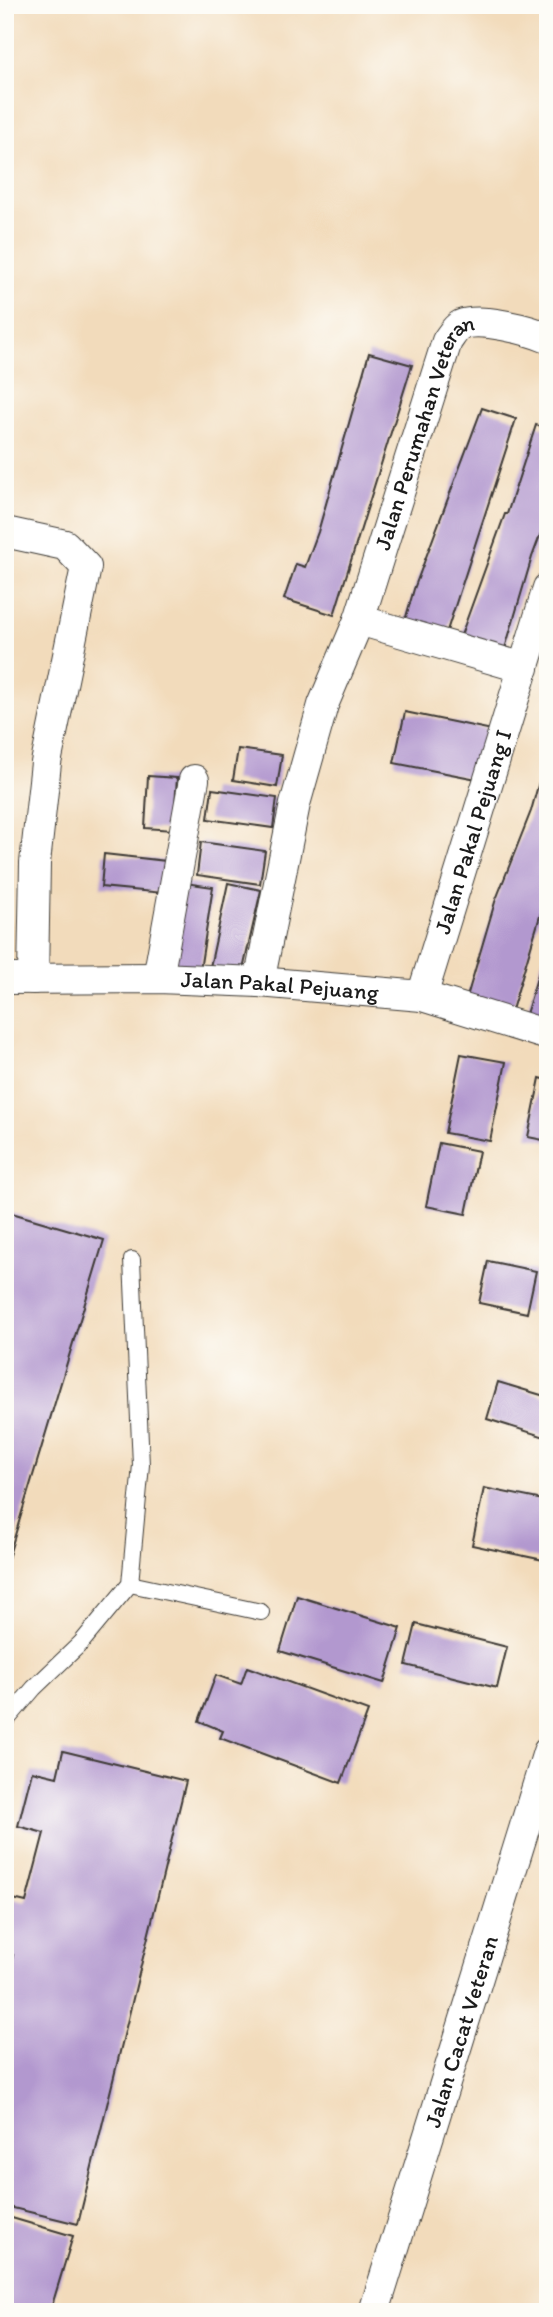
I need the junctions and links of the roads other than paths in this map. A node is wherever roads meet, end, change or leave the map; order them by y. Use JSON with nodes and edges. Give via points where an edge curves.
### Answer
{"nodes":[{"id":1,"x":548,"y":338,"type":"edge"},
{"id":2,"x":5,"y":532,"type":"edge"},
{"id":3,"x":548,"y":588,"type":"edge"},
{"id":4,"x":359,"y":620,"type":"junction"},
{"id":5,"x":524,"y":668,"type":"junction"},
{"id":6,"x":194,"y":780,"type":"dead end"},
{"id":7,"x":158,"y":978,"type":"junction"},
{"id":8,"x":19,"y":979,"type":"edge"},
{"id":9,"x":258,"y":982,"type":"junction"},
{"id":10,"x":422,"y":996,"type":"junction"},
{"id":11,"x":548,"y":1035,"type":"edge"},
{"id":12,"x":132,"y":1260,"type":"dead end"},
{"id":13,"x":130,"y":1584,"type":"junction"},
{"id":14,"x":261,"y":1612,"type":"dead end"},
{"id":15,"x":5,"y":1722,"type":"edge"},
{"id":16,"x":548,"y":1752,"type":"edge"},
{"id":17,"x":374,"y":2312,"type":"edge"}],
"edges":[{"from":1,"to":4,"type":"street","name":"Jalan Perumahan Veteran","via":[[475,323],[461,325],[447,341]]},
{"from":2,"to":8,"type":"street","via":[[65,545],[86,566],[46,763]]},
{"from":3,"to":5,"type":"street","name":"Jalan Pakal Pejuang I"},
{"from":4,"to":5,"type":"street"},
{"from":4,"to":9,"type":"street","name":"Jalan Perumahan Veteran","via":[[323,705],[304,769]]},
{"from":5,"to":10,"type":"street","name":"Jalan Pakal Pejuang I"},
{"from":6,"to":7,"type":"street"},
{"from":7,"to":8,"type":"street","name":"Jalan Pakal Pejuang"},
{"from":7,"to":9,"type":"street","name":"Jalan Pakal Pejuang"},
{"from":9,"to":10,"type":"street","name":"Jalan Pakal Pejuang"},
{"from":10,"to":11,"type":"street","name":"Jalan Pakal Pejuang"},
{"from":12,"to":13,"type":"lane","via":[[141,1465]]},
{"from":13,"to":14,"type":"lane"},
{"from":13,"to":15,"type":"lane"},
{"from":16,"to":17,"type":"street","name":"Jalan Cacat Veteran"}]}
